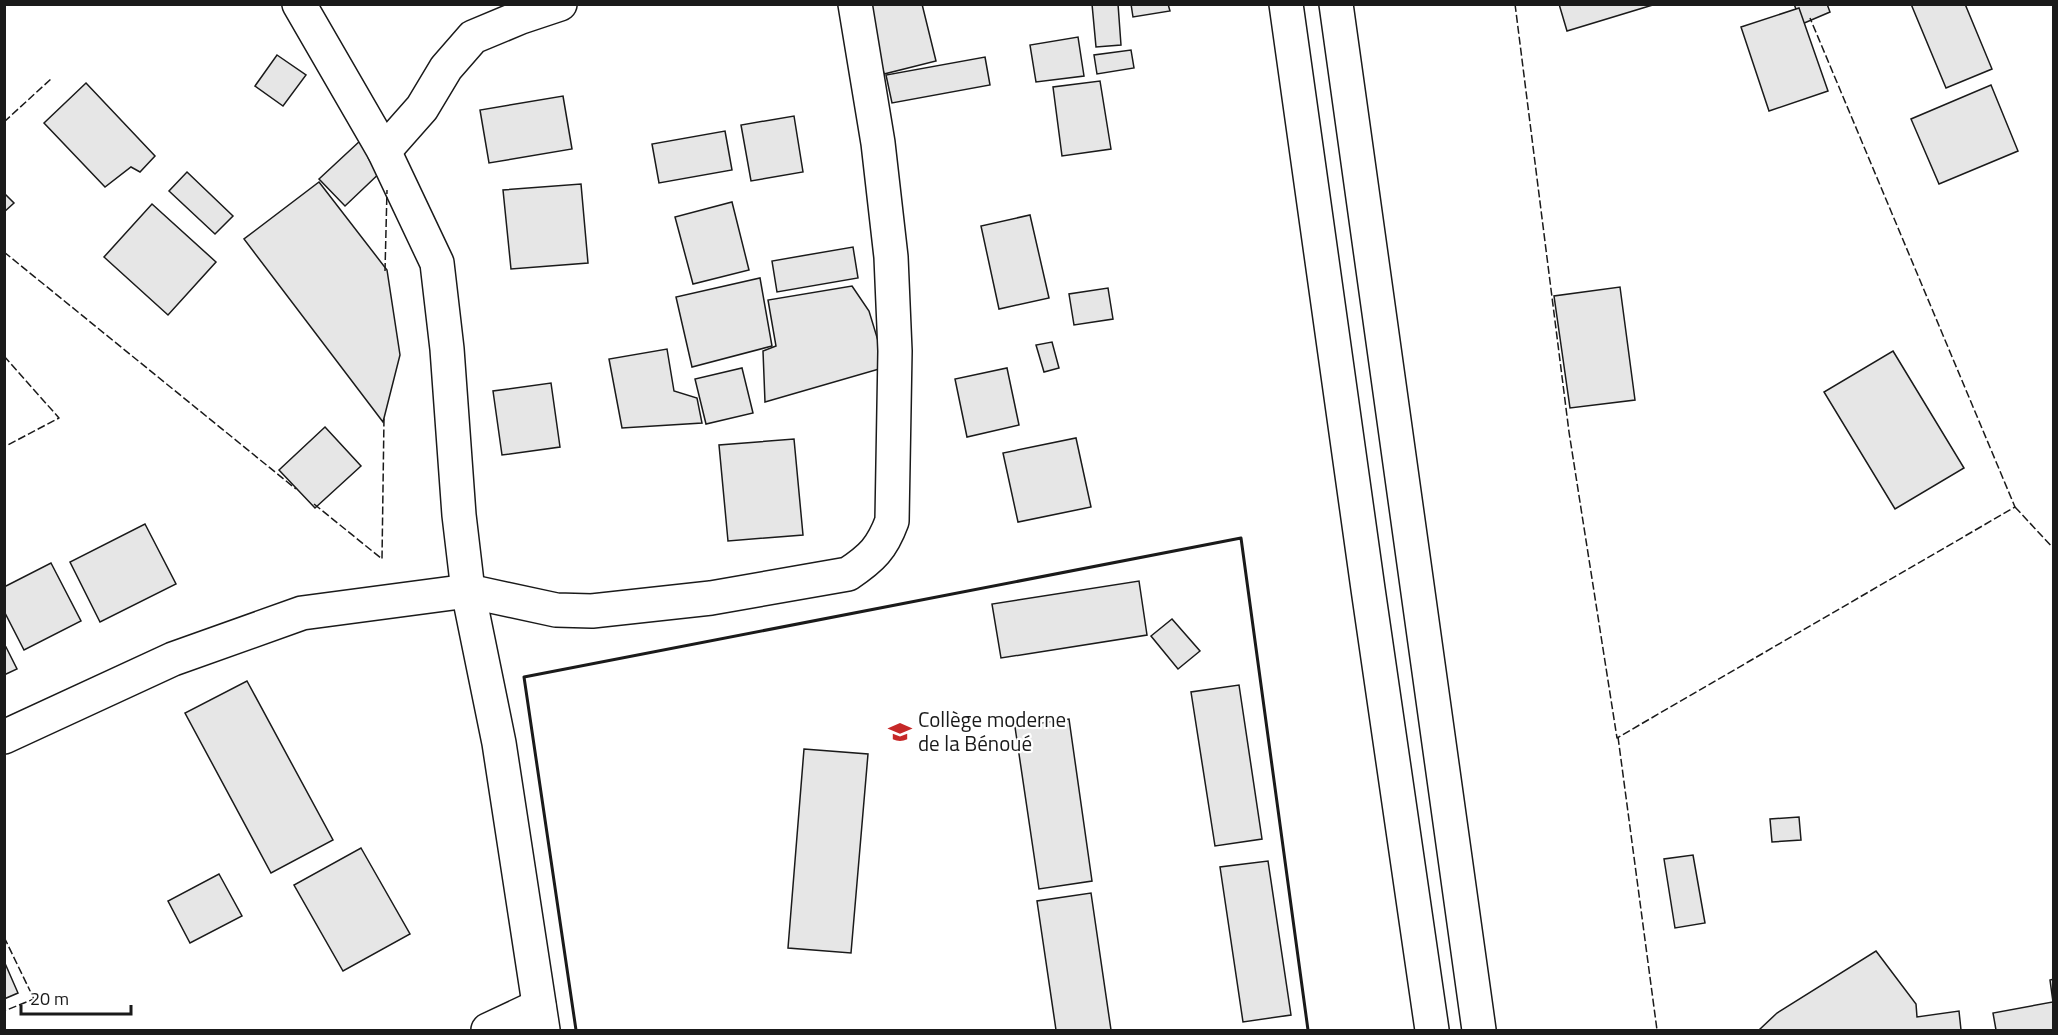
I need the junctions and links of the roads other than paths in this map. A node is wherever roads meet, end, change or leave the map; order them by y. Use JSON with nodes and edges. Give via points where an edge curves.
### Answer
{"nodes":[{"id":1,"x":299,"y":4,"type":"edge"},
{"id":2,"x":560,"y":4,"type":"edge"},
{"id":3,"x":855,"y":4,"type":"edge"},
{"id":4,"x":1286,"y":4,"type":"edge"},
{"id":5,"x":1336,"y":4,"type":"edge"},
{"id":6,"x":1352,"y":120,"type":"junction"},
{"id":7,"x":1304,"y":125,"type":"junction"},
{"id":8,"x":384,"y":151,"type":"junction"},
{"id":9,"x":468,"y":591,"type":"junction"},
{"id":10,"x":4,"y":737,"type":"edge"},
{"id":11,"x":541,"y":1018,"type":"edge"},
{"id":12,"x":489,"y":1030,"type":"edge"},
{"id":13,"x":1432,"y":1030,"type":"edge"},
{"id":14,"x":1479,"y":1030,"type":"edge"}],
"edges":[{"from":1,"to":8,"type":"street"},
{"from":2,"to":8,"type":"street","via":[[473,37],[446,68],[422,108]]},
{"from":3,"to":9,"type":"street","via":[[878,142],[891,257],[895,351],[892,521],[884,543],[868,561],[848,574],[711,598],[592,611],[556,610]]},
{"from":4,"to":7,"type":"street"},
{"from":5,"to":6,"type":"street"},
{"from":6,"to":7,"type":"street"},
{"from":6,"to":14,"type":"street"},
{"from":7,"to":13,"type":"street"},
{"from":8,"to":9,"type":"street","via":[[437,263]]},
{"from":9,"to":10,"type":"street","via":[[302,613],[173,659]]},
{"from":9,"to":11,"type":"street","via":[[499,743]]},
{"from":11,"to":12,"type":"street"}]}
